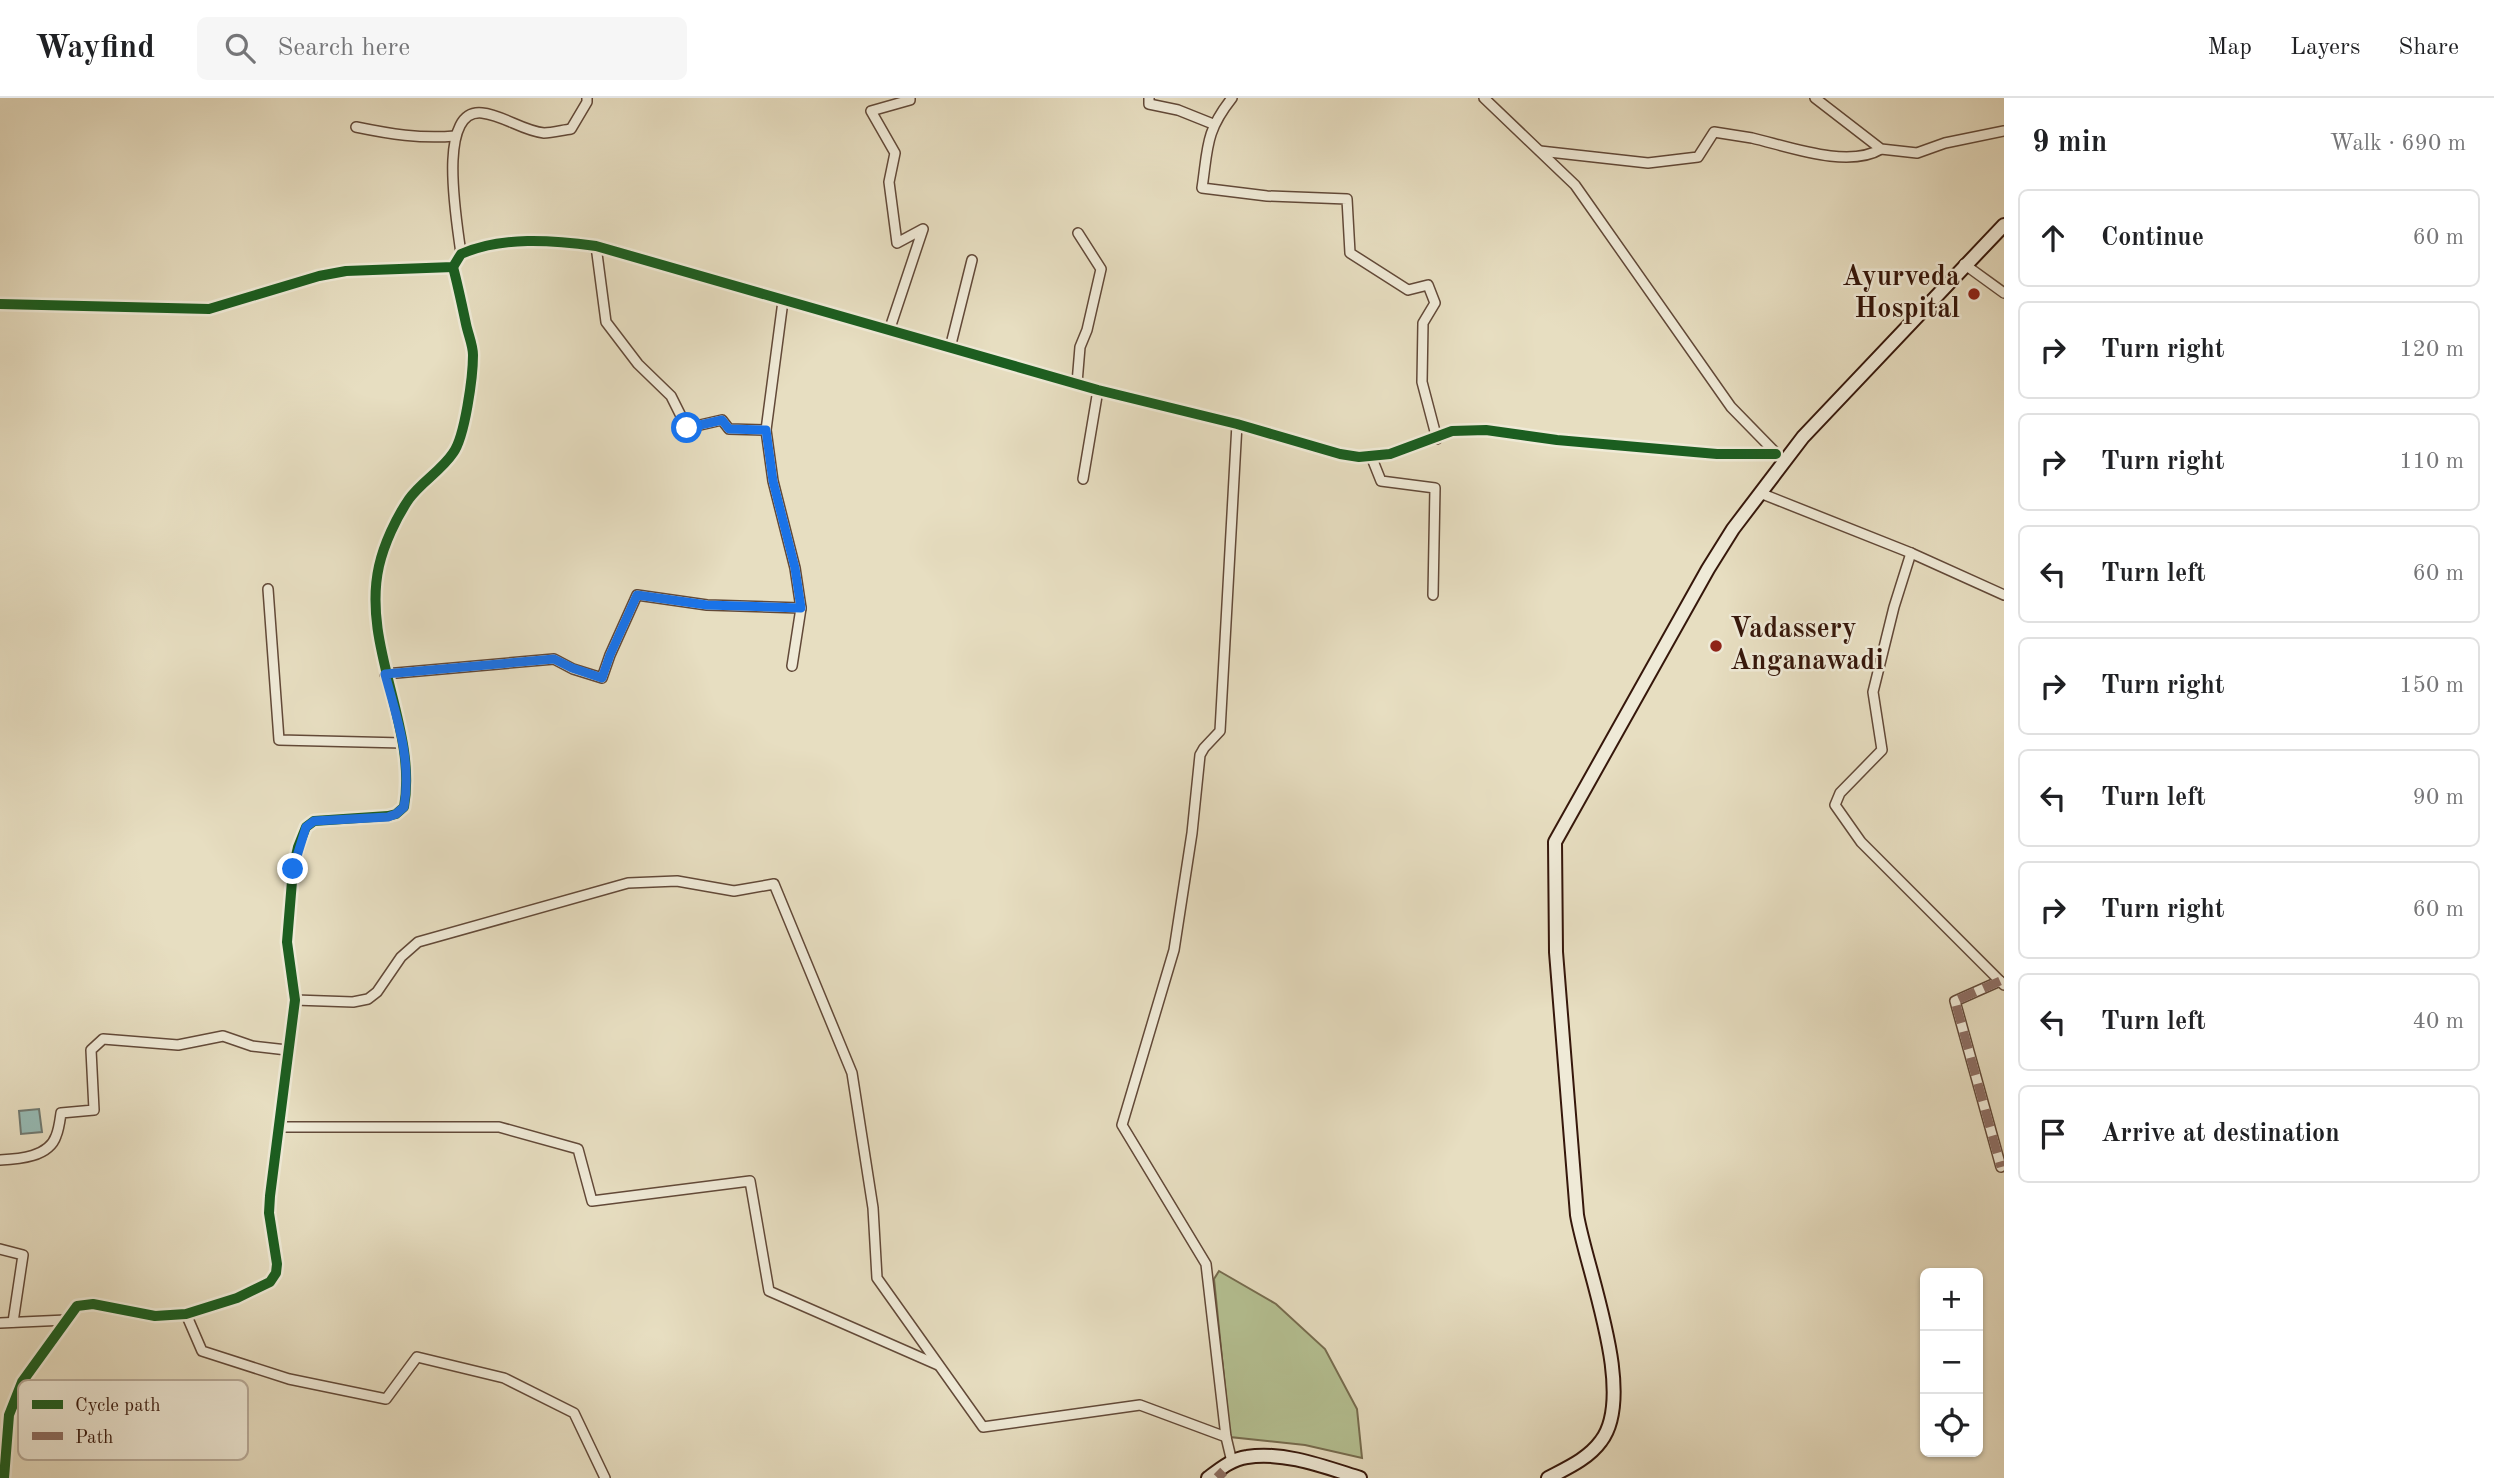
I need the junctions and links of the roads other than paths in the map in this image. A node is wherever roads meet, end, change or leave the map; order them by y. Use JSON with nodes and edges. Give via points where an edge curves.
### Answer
{"nodes":[{"id":1,"x":587,"y":98,"type":"edge"},
{"id":2,"x":910,"y":98,"type":"edge"},
{"id":3,"x":1149,"y":98,"type":"edge"},
{"id":4,"x":1232,"y":98,"type":"edge"},
{"id":5,"x":1484,"y":98,"type":"edge"},
{"id":6,"x":1815,"y":98,"type":"edge"},
{"id":7,"x":1213,"y":124,"type":"junction"},
{"id":8,"x":356,"y":127,"type":"dead end"},
{"id":9,"x":2004,"y":131,"type":"edge"},
{"id":10,"x":455,"y":136,"type":"junction"},
{"id":11,"x":1881,"y":149,"type":"junction"},
{"id":12,"x":1540,"y":151,"type":"junction"},
{"id":13,"x":2004,"y":225,"type":"edge"},
{"id":14,"x":1079,"y":233,"type":"dead end"},
{"id":15,"x":596,"y":246,"type":"junction"},
{"id":16,"x":461,"y":254,"type":"junction"},
{"id":17,"x":972,"y":260,"type":"dead end"},
{"id":18,"x":1964,"y":264,"type":"junction"},
{"id":19,"x":453,"y":267,"type":"junction"},
{"id":20,"x":2004,"y":293,"type":"edge"},
{"id":21,"x":783,"y":301,"type":"junction"},
{"id":22,"x":0,"y":304,"type":"edge"},
{"id":23,"x":889,"y":331,"type":"junction"},
{"id":24,"x":950,"y":348,"type":"junction"},
{"id":25,"x":1077,"y":383,"type":"junction"},
{"id":26,"x":1098,"y":390,"type":"junction"},
{"id":27,"x":1237,"y":424,"type":"junction"},
{"id":28,"x":766,"y":430,"type":"junction"},
{"id":29,"x":1437,"y":439,"type":"junction"},
{"id":30,"x":1371,"y":456,"type":"junction"},
{"id":31,"x":1780,"y":457,"type":"junction"},
{"id":32,"x":1083,"y":479,"type":"dead end"},
{"id":33,"x":1760,"y":493,"type":"junction"},
{"id":34,"x":1911,"y":553,"type":"junction"},
{"id":35,"x":268,"y":589,"type":"dead end"},
{"id":36,"x":1433,"y":595,"type":"dead end"},
{"id":37,"x":2004,"y":596,"type":"edge"},
{"id":38,"x":801,"y":608,"type":"junction"},
{"id":39,"x":792,"y":666,"type":"dead end"},
{"id":40,"x":385,"y":674,"type":"junction"},
{"id":41,"x":403,"y":743,"type":"junction"},
{"id":42,"x":2002,"y":983,"type":"edge"},
{"id":43,"x":295,"y":1000,"type":"junction"},
{"id":44,"x":287,"y":1050,"type":"junction"},
{"id":45,"x":280,"y":1127,"type":"junction"},
{"id":46,"x":0,"y":1160,"type":"edge"},
{"id":47,"x":2001,"y":1167,"type":"dead end"},
{"id":48,"x":0,"y":1249,"type":"edge"},
{"id":49,"x":186,"y":1314,"type":"junction"},
{"id":50,"x":66,"y":1320,"type":"junction"},
{"id":51,"x":13,"y":1322,"type":"junction"},
{"id":52,"x":0,"y":1323,"type":"edge"},
{"id":53,"x":940,"y":1366,"type":"junction"},
{"id":54,"x":23,"y":1380,"type":"edge"},
{"id":55,"x":18,"y":1392,"type":"edge"},
{"id":56,"x":1226,"y":1437,"type":"junction"},
{"id":57,"x":1232,"y":1462,"type":"junction"},
{"id":58,"x":1217,"y":1476,"type":"edge"},
{"id":59,"x":4,"y":1478,"type":"edge"},
{"id":60,"x":605,"y":1478,"type":"edge"},
{"id":61,"x":1360,"y":1478,"type":"edge"},
{"id":62,"x":1549,"y":1478,"type":"edge"}],
"edges":[{"from":1,"to":10,"type":"street","via":[[571,129],[543,133],[482,113],[468,116]]},
{"from":2,"to":23,"type":"street","via":[[872,111],[895,153],[889,182],[897,243],[923,229]]},
{"from":3,"to":7,"type":"street","via":[[1149,104]]},
{"from":4,"to":7,"type":"street"},
{"from":5,"to":12,"type":"street"},
{"from":6,"to":11,"type":"street"},
{"from":7,"to":29,"type":"street","via":[[1202,188],[1347,199],[1350,253],[1408,289],[1428,285],[1435,303],[1423,323],[1422,382]]},
{"from":8,"to":10,"type":"street","via":[[395,135]]},
{"from":9,"to":11,"type":"street","via":[[1917,153]]},
{"from":10,"to":16,"type":"street","via":[[452,173]]},
{"from":11,"to":12,"type":"street","via":[[1851,156],[1809,152],[1714,132],[1698,158],[1662,162]]},
{"from":12,"to":31,"type":"street","via":[[1575,185],[1731,407]]},
{"from":13,"to":18,"type":"main road"},
{"from":14,"to":25,"type":"street","via":[[1101,269],[1080,347]]},
{"from":15,"to":16,"type":"street","via":[[556,240],[485,245]]},
{"from":15,"to":21,"type":"street"},
{"from":15,"to":28,"type":"street","via":[[606,322],[638,364],[671,396],[687,428],[722,420],[729,429]]},
{"from":16,"to":19,"type":"street"},
{"from":17,"to":24,"type":"street"},
{"from":18,"to":20,"type":"street"},
{"from":18,"to":31,"type":"main road"},
{"from":19,"to":22,"type":"street","via":[[345,271],[209,309]]},
{"from":19,"to":40,"type":"street","via":[[473,354],[466,414],[456,450],[410,497],[379,568],[376,608]]},
{"from":21,"to":23,"type":"street"},
{"from":21,"to":28,"type":"street"},
{"from":23,"to":24,"type":"street"},
{"from":24,"to":25,"type":"street"},
{"from":25,"to":26,"type":"street"},
{"from":26,"to":27,"type":"street"},
{"from":26,"to":32,"type":"street"},
{"from":27,"to":30,"type":"street","via":[[1340,454]]},
{"from":27,"to":56,"type":"street","via":[[1220,731],[1200,755],[1174,950],[1122,1125],[1206,1264]]},
{"from":28,"to":38,"type":"street"},
{"from":29,"to":30,"type":"street"},
{"from":29,"to":31,"type":"street","via":[[1452,431],[1486,430]]},
{"from":30,"to":36,"type":"street","via":[[1381,481],[1435,488]]},
{"from":31,"to":33,"type":"main road"},
{"from":33,"to":34,"type":"street"},
{"from":33,"to":62,"type":"main road","via":[[1708,569],[1555,842],[1556,952],[1577,1215],[1606,1325],[1613,1396],[1612,1418],[1601,1441],[1586,1456]]},
{"from":34,"to":37,"type":"street"},
{"from":34,"to":42,"type":"street","via":[[1873,692],[1882,750],[1840,793],[1835,805],[1869,850]]},
{"from":35,"to":41,"type":"street","via":[[279,740]]},
{"from":38,"to":39,"type":"street"},
{"from":38,"to":40,"type":"street","via":[[707,605],[637,595],[602,678],[554,659]]},
{"from":40,"to":41,"type":"street"},
{"from":41,"to":43,"type":"street","via":[[407,789],[404,807],[396,814],[327,819],[306,827],[293,869],[286,942]]},
{"from":42,"to":47,"type":"street","via":[[1955,1002]]},
{"from":43,"to":44,"type":"street"},
{"from":43,"to":53,"type":"street","via":[[368,999],[418,942],[628,883],[677,881],[734,891],[774,884],[852,1073],[873,1208],[877,1278]]},
{"from":44,"to":45,"type":"street"},
{"from":44,"to":46,"type":"street","via":[[252,1046],[223,1036],[178,1045],[103,1039],[91,1049],[94,1111],[61,1113],[56,1138],[47,1149]]},
{"from":45,"to":49,"type":"street","via":[[269,1213],[276,1273],[270,1282],[237,1298]]},
{"from":45,"to":53,"type":"street","via":[[499,1127],[579,1149],[592,1201],[750,1181],[769,1291]]},
{"from":48,"to":51,"type":"street","via":[[23,1255]]},
{"from":49,"to":50,"type":"street","via":[[155,1316],[93,1304],[77,1306]]},
{"from":49,"to":60,"type":"street","via":[[202,1351],[289,1379],[386,1399],[417,1357],[504,1378],[574,1413]]},
{"from":50,"to":51,"type":"street"},
{"from":50,"to":54,"type":"street"},
{"from":51,"to":52,"type":"street"},
{"from":53,"to":56,"type":"street","via":[[983,1427],[1140,1405]]},
{"from":55,"to":59,"type":"street","via":[[9,1415]]},
{"from":56,"to":57,"type":"street"},
{"from":57,"to":58,"type":"main road"},
{"from":57,"to":61,"type":"main road","via":[[1245,1457],[1282,1458]]}]}
